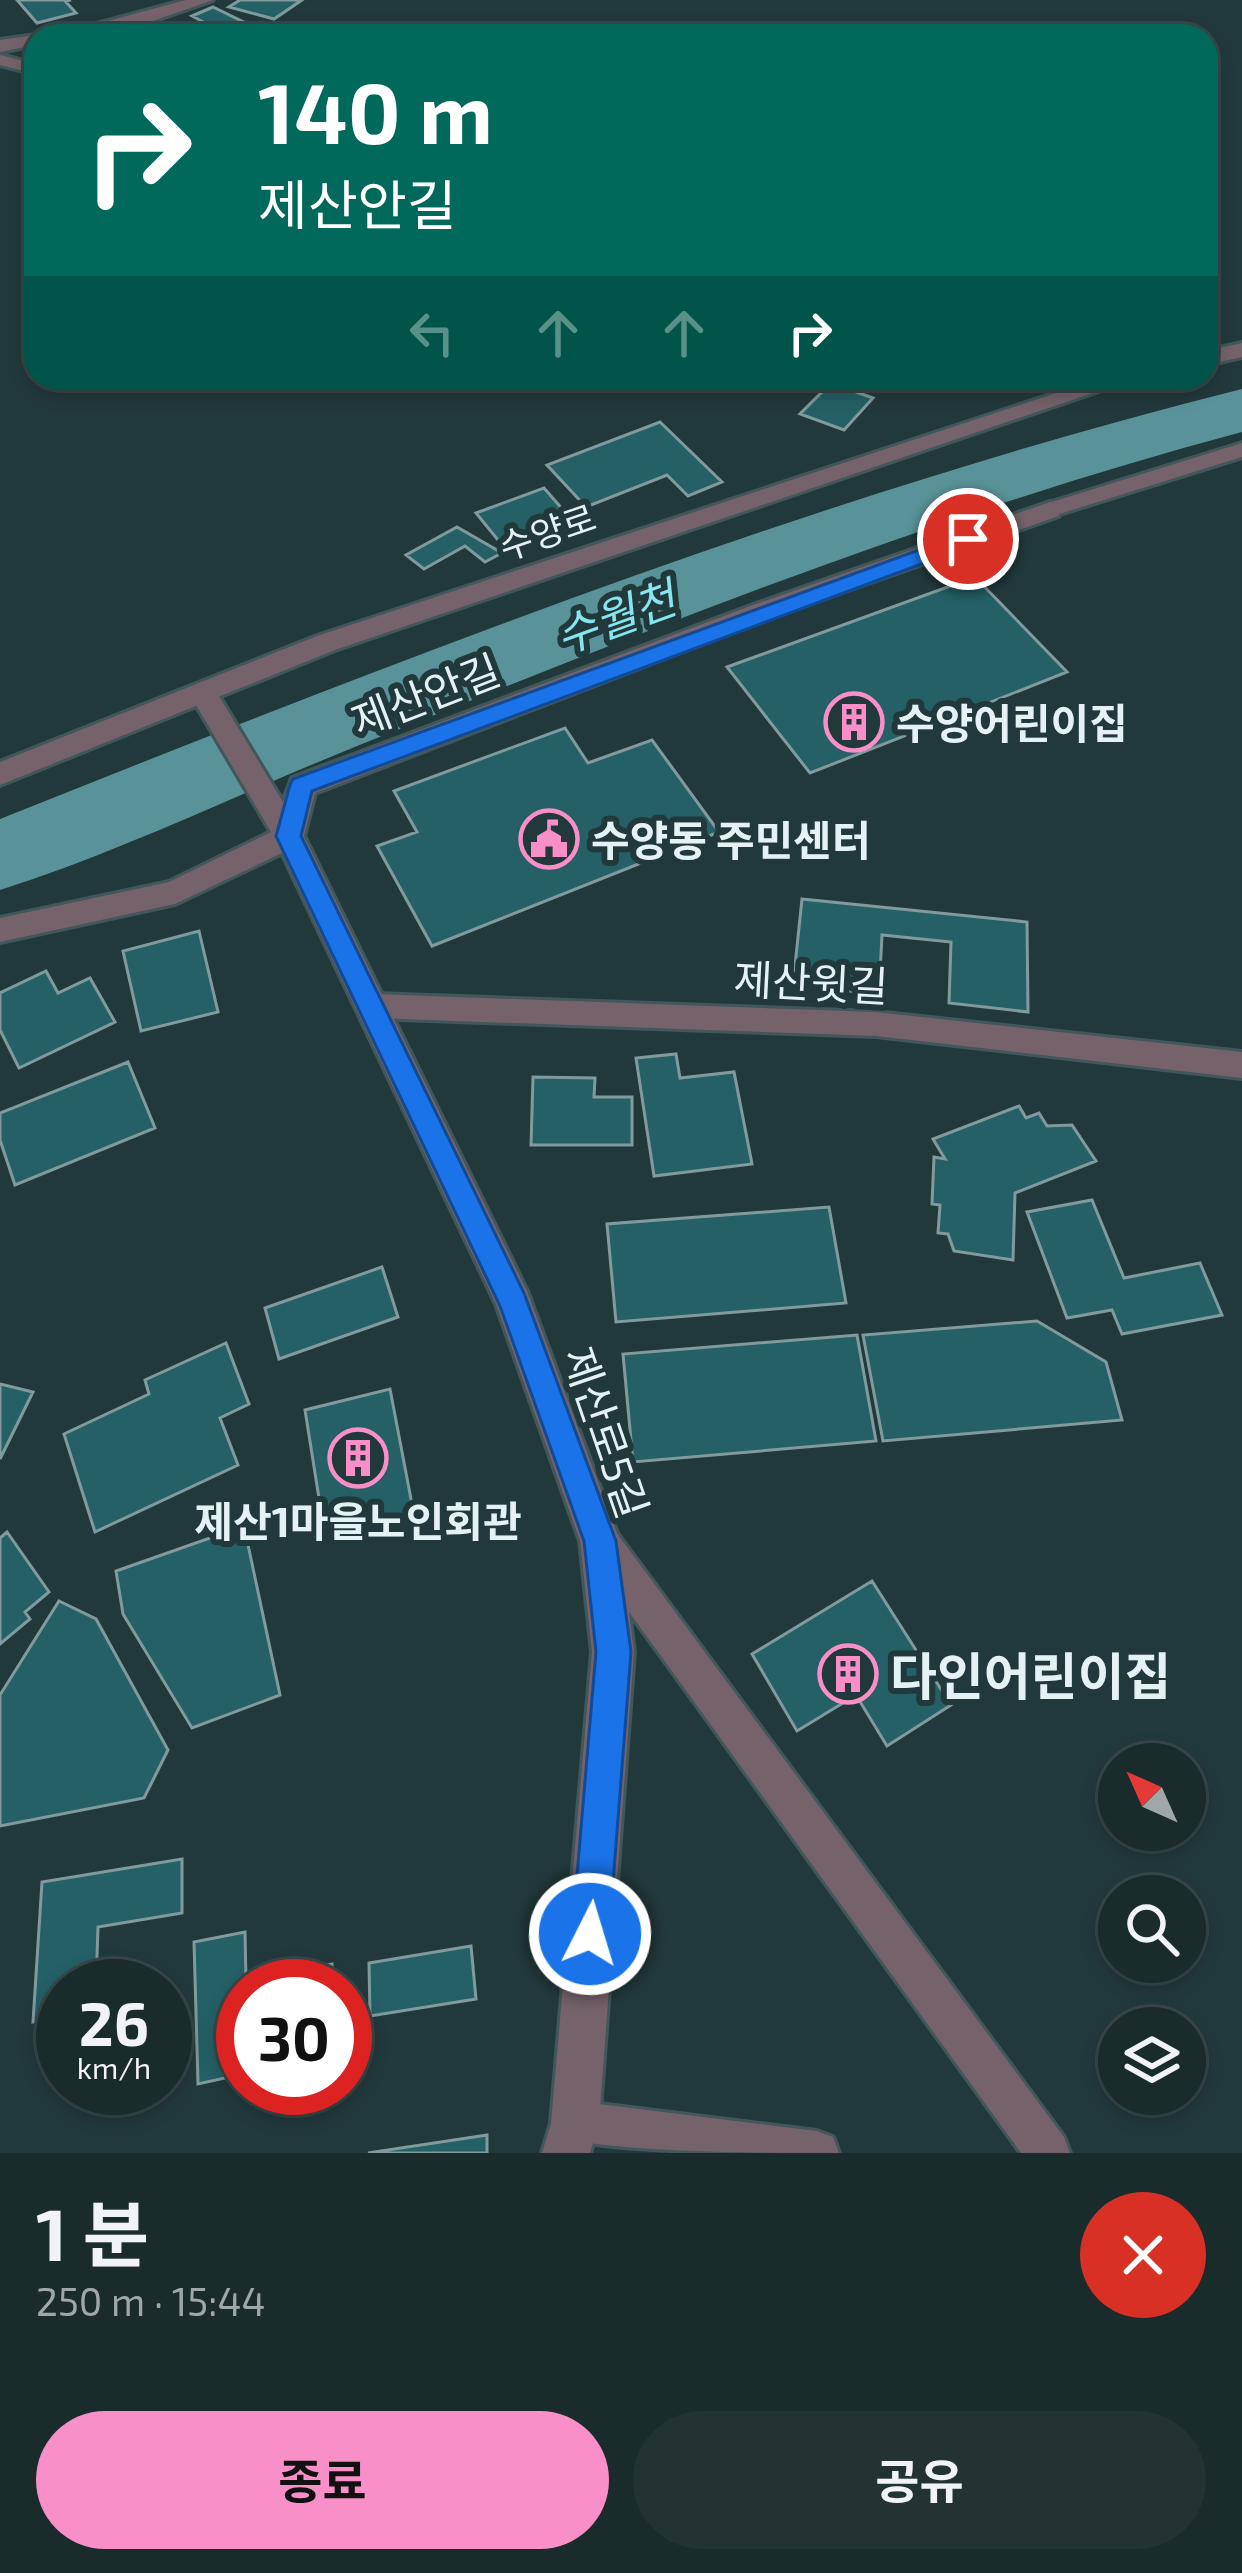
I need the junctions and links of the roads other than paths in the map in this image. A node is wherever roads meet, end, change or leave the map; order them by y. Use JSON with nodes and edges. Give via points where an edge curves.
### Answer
{"nodes":[{"id":1,"x":204,"y":0,"type":"edge"},
{"id":2,"x":130,"y":24,"type":"edge"},
{"id":3,"x":1089,"y":390,"type":"edge"},
{"id":4,"x":1242,"y":450,"type":"edge"},
{"id":5,"x":1050,"y":510,"type":"joint"},
{"id":6,"x":203,"y":693,"type":"junction"},
{"id":7,"x":0,"y":775,"type":"edge"},
{"id":8,"x":289,"y":836,"type":"junction"},
{"id":9,"x":0,"y":930,"type":"edge"},
{"id":10,"x":374,"y":1006,"type":"junction"},
{"id":11,"x":1242,"y":1065,"type":"edge"},
{"id":12,"x":600,"y":1541,"type":"junction"},
{"id":13,"x":571,"y":2138,"type":"edge"},
{"id":14,"x":818,"y":2153,"type":"edge"},
{"id":15,"x":1048,"y":2153,"type":"edge"}],
"edges":[{"from":1,"to":2,"type":"street"},
{"from":3,"to":6,"type":"street","name":"수양로","via":[[326,644]]},
{"from":4,"to":5,"type":"lane"},
{"from":5,"to":8,"type":"street","name":"제산안길","via":[[302,785]]},
{"from":6,"to":7,"type":"street","name":"수양로"},
{"from":6,"to":8,"type":"street","name":"제산로5길"},
{"from":8,"to":9,"type":"street","via":[[175,892]]},
{"from":8,"to":10,"type":"street","name":"제산로5길"},
{"from":10,"to":11,"type":"lane","name":"제산윗길","via":[[876,1024]]},
{"from":10,"to":12,"type":"street","name":"제산로5길","via":[[514,1303]]},
{"from":12,"to":13,"type":"street","name":"제산로5길","via":[[614,1652]]},
{"from":12,"to":15,"type":"lane"},
{"from":13,"to":14,"type":"lane"}]}
